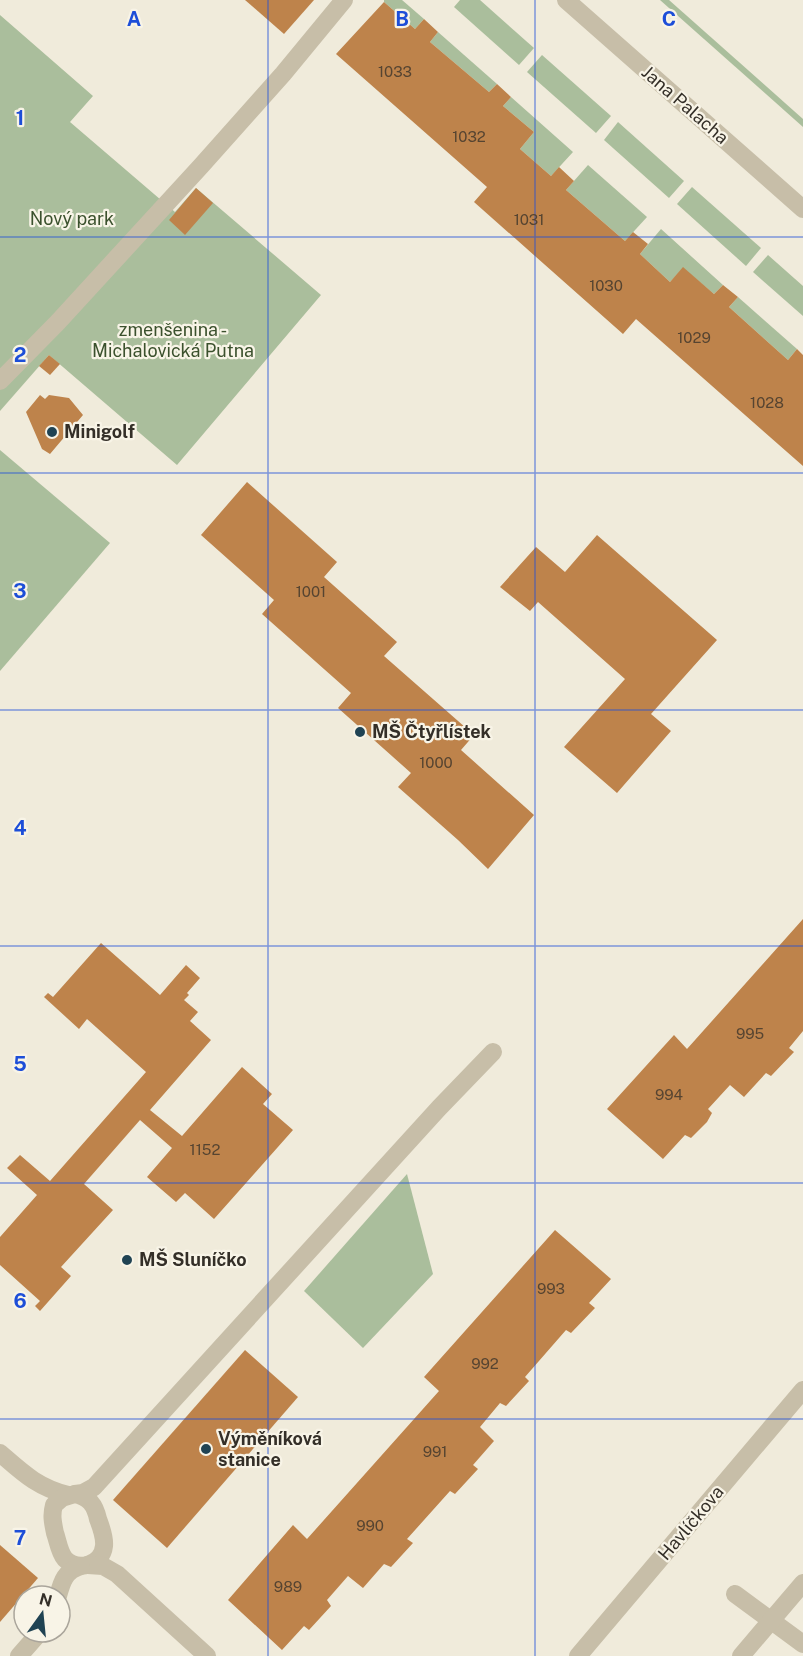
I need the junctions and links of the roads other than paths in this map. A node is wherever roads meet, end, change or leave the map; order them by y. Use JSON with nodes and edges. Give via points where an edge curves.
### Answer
{"nodes":[{"id":1,"x":344,"y":0,"type":"edge"},
{"id":2,"x":566,"y":0,"type":"edge"},
{"id":3,"x":803,"y":209,"type":"edge"},
{"id":4,"x":0,"y":381,"type":"edge"},
{"id":5,"x":493,"y":1052,"type":"dead end"},
{"id":6,"x":803,"y":1390,"type":"edge"},
{"id":7,"x":0,"y":1453,"type":"edge"},
{"id":8,"x":71,"y":1495,"type":"junction"},
{"id":9,"x":104,"y":1544,"type":"junction"},
{"id":10,"x":84,"y":1566,"type":"junction"},
{"id":11,"x":117,"y":1574,"type":"junction"},
{"id":12,"x":803,"y":1583,"type":"edge"},
{"id":13,"x":62,"y":1584,"type":"edge"},
{"id":14,"x":735,"y":1594,"type":"dead end"},
{"id":15,"x":771,"y":1620,"type":"junction"},
{"id":16,"x":30,"y":1644,"type":"edge"},
{"id":17,"x":803,"y":1644,"type":"edge"},
{"id":18,"x":19,"y":1656,"type":"edge"},
{"id":19,"x":207,"y":1656,"type":"edge"},
{"id":20,"x":578,"y":1656,"type":"edge"},
{"id":21,"x":741,"y":1656,"type":"edge"}],
"edges":[{"from":1,"to":4,"type":"street","via":[[209,158]]},
{"from":2,"to":3,"type":"street","name":"Jana Palacha"},
{"from":5,"to":8,"type":"street","via":[[94,1487]]},
{"from":6,"to":20,"type":"street","name":"Havlíčkova"},
{"from":7,"to":8,"type":"street","via":[[31,1480],[50,1491]]},
{"from":8,"to":9,"type":"street","via":[[82,1495],[93,1504]]},
{"from":8,"to":10,"type":"street","via":[[54,1505],[53,1523],[63,1556],[74,1565]]},
{"from":9,"to":10,"type":"street","via":[[99,1557]]},
{"from":9,"to":11,"type":"street"},
{"from":10,"to":11,"type":"street","via":[[104,1566]]},
{"from":10,"to":13,"type":"street","via":[[69,1571]]},
{"from":11,"to":19,"type":"street"},
{"from":12,"to":15,"type":"street"},
{"from":14,"to":15,"type":"street"},
{"from":15,"to":17,"type":"street"},
{"from":15,"to":21,"type":"street"},
{"from":16,"to":18,"type":"street"}]}
